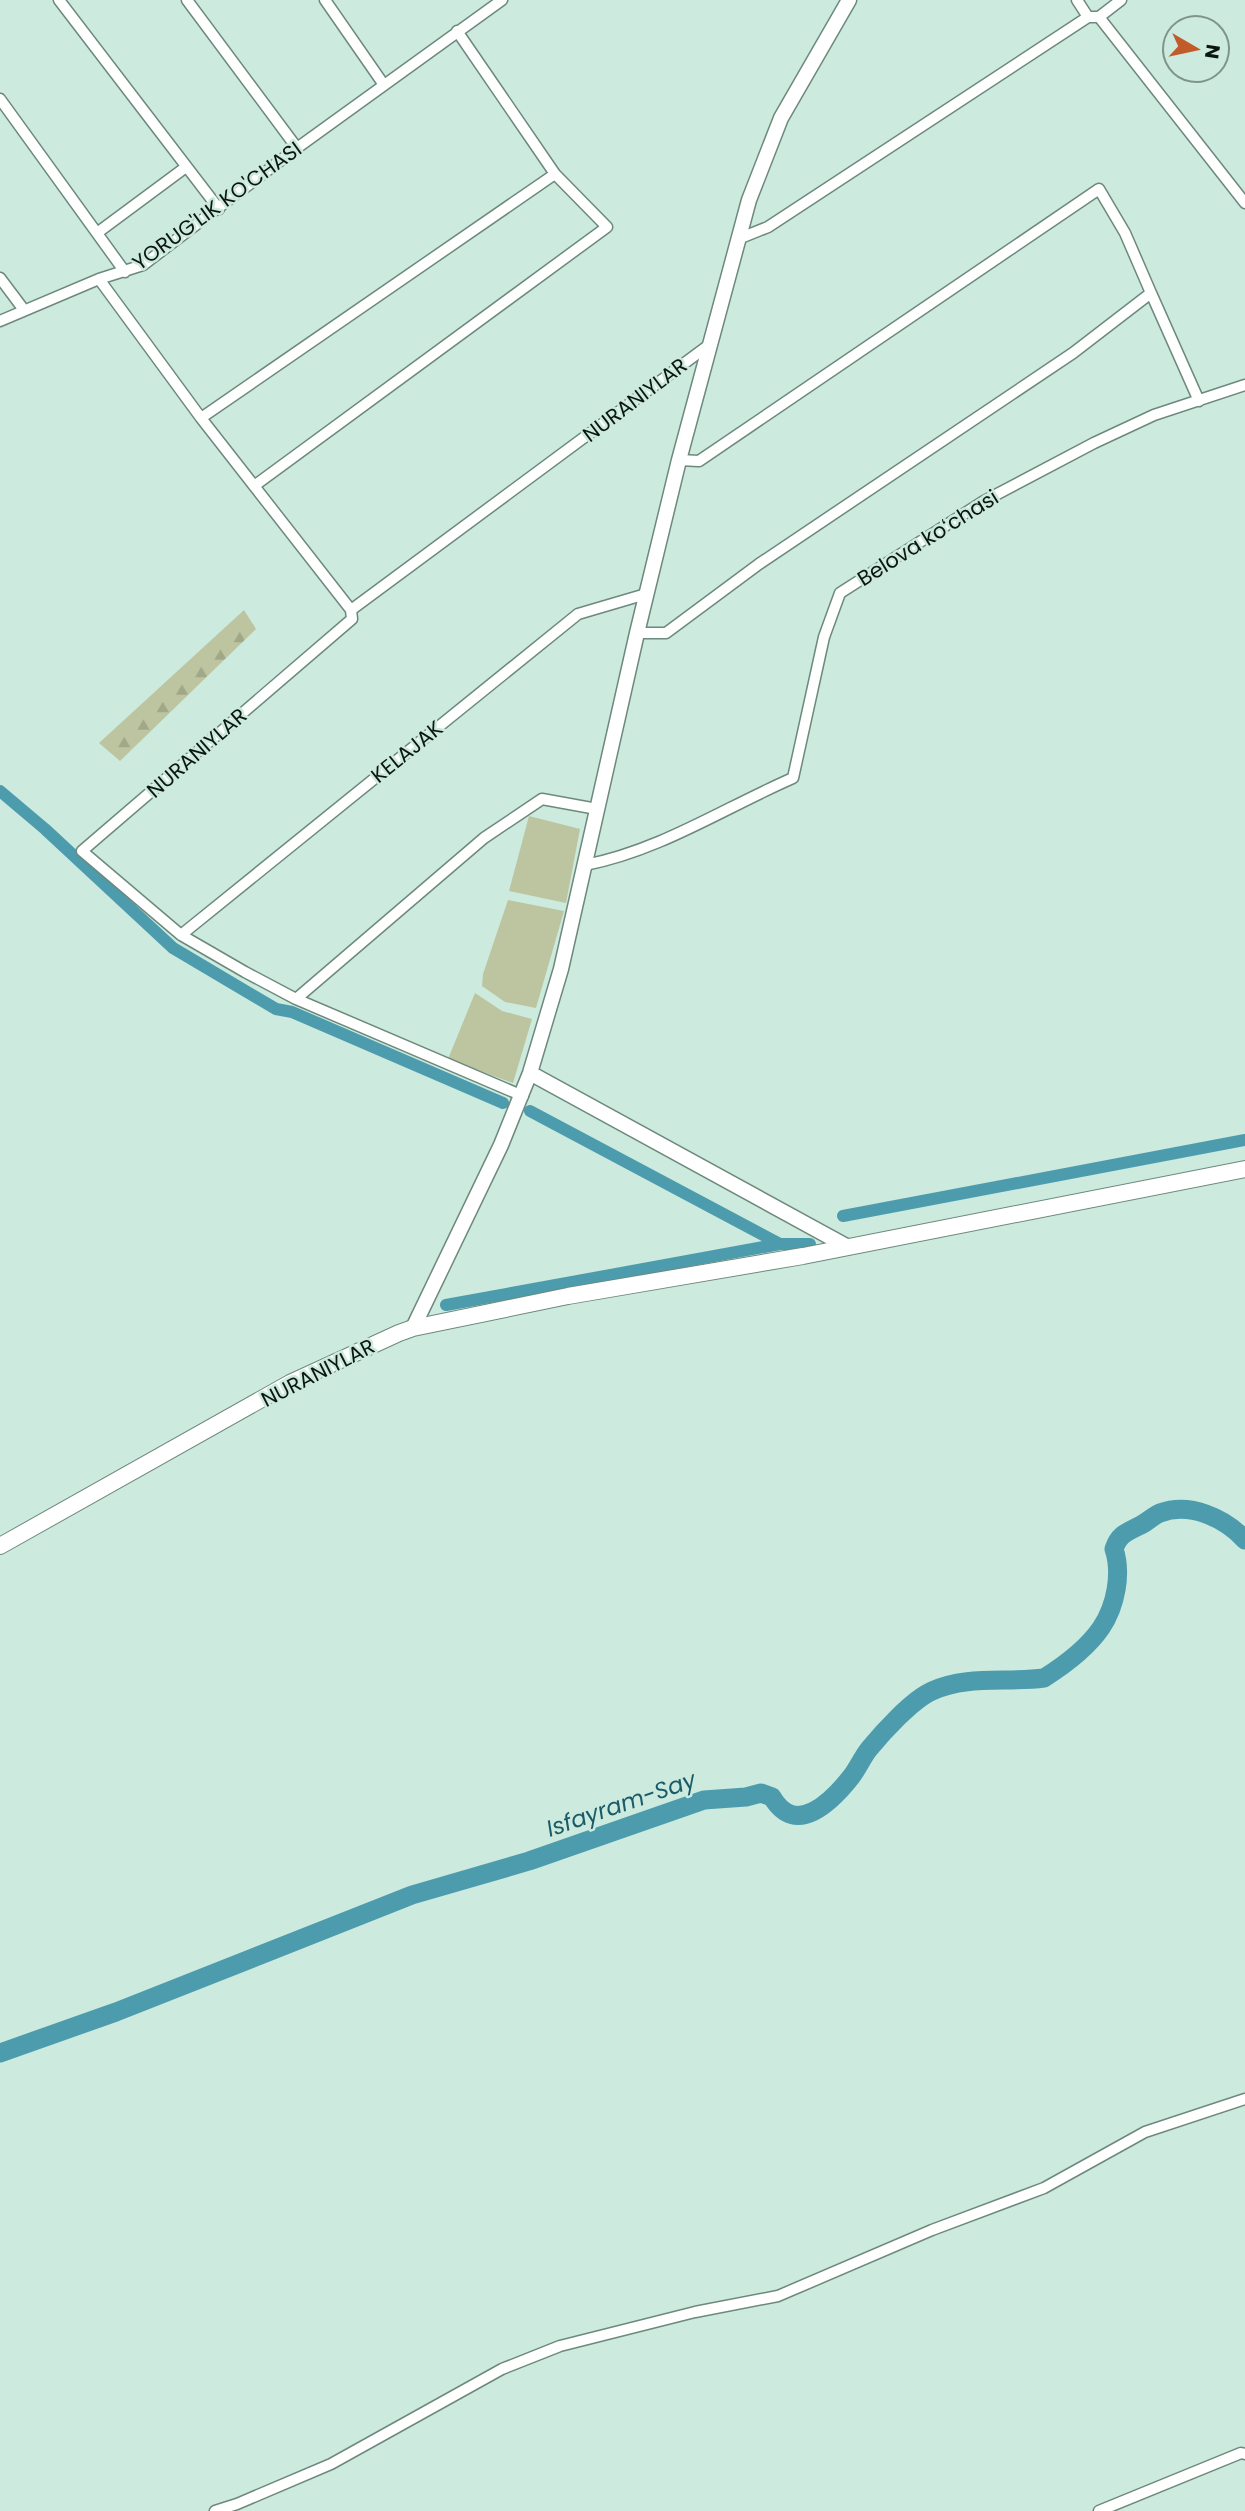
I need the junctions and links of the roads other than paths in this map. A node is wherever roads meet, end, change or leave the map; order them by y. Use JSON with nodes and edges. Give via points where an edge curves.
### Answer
{"nodes":[{"id":1,"x":59,"y":0,"type":"edge"},
{"id":2,"x":187,"y":0,"type":"edge"},
{"id":3,"x":325,"y":0,"type":"edge"},
{"id":4,"x":502,"y":0,"type":"edge"},
{"id":5,"x":858,"y":0,"type":"edge"},
{"id":6,"x":1077,"y":0,"type":"edge"},
{"id":7,"x":1121,"y":0,"type":"edge"},
{"id":8,"x":846,"y":5,"type":"edge"},
{"id":9,"x":1093,"y":17,"type":"junction"},
{"id":10,"x":457,"y":31,"type":"junction"},
{"id":11,"x":384,"y":85,"type":"junction"},
{"id":12,"x":0,"y":99,"type":"edge"},
{"id":13,"x":297,"y":148,"type":"junction"},
{"id":14,"x":186,"y":167,"type":"junction"},
{"id":15,"x":555,"y":174,"type":"junction"},
{"id":16,"x":1244,"y":199,"type":"edge"},
{"id":17,"x":219,"y":208,"type":"junction"},
{"id":18,"x":97,"y":233,"type":"junction"},
{"id":19,"x":738,"y":239,"type":"junction"},
{"id":20,"x":125,"y":272,"type":"junction"},
{"id":21,"x":0,"y":278,"type":"edge"},
{"id":22,"x":99,"y":279,"type":"junction"},
{"id":23,"x":1151,"y":293,"type":"junction"},
{"id":24,"x":24,"y":310,"type":"junction"},
{"id":25,"x":0,"y":321,"type":"edge"},
{"id":26,"x":709,"y":345,"type":"junction"},
{"id":27,"x":1245,"y":385,"type":"edge"},
{"id":28,"x":1199,"y":401,"type":"junction"},
{"id":29,"x":201,"y":418,"type":"junction"},
{"id":30,"x":679,"y":460,"type":"junction"},
{"id":31,"x":254,"y":486,"type":"junction"},
{"id":32,"x":646,"y":594,"type":"junction"},
{"id":33,"x":351,"y":610,"type":"junction"},
{"id":34,"x":637,"y":633,"type":"junction"},
{"id":35,"x":597,"y":809,"type":"junction"},
{"id":36,"x":585,"y":866,"type":"junction"},
{"id":37,"x":181,"y":935,"type":"junction"},
{"id":38,"x":296,"y":999,"type":"junction"},
{"id":39,"x":530,"y":1073,"type":"junction"},
{"id":40,"x":523,"y":1096,"type":"junction"},
{"id":41,"x":1245,"y":1169,"type":"edge"},
{"id":42,"x":848,"y":1247,"type":"junction"},
{"id":43,"x":413,"y":1328,"type":"junction"},
{"id":44,"x":0,"y":1546,"type":"edge"},
{"id":45,"x":1245,"y":2099,"type":"edge"},
{"id":46,"x":1245,"y":2454,"type":"edge"},
{"id":47,"x":215,"y":2511,"type":"edge"},
{"id":48,"x":1100,"y":2511,"type":"edge"}],
"edges":[{"from":1,"to":14,"type":"street"},
{"from":2,"to":13,"type":"street"},
{"from":3,"to":11,"type":"street"},
{"from":4,"to":10,"type":"street","name":"YORUG'LIK KO'CHASI"},
{"from":5,"to":8,"type":"street"},
{"from":6,"to":9,"type":"street"},
{"from":7,"to":9,"type":"street"},
{"from":8,"to":19,"type":"main road","name":"NURANIYLAR","via":[[781,118]]},
{"from":9,"to":16,"type":"street"},
{"from":9,"to":19,"type":"street","via":[[768,227]]},
{"from":10,"to":11,"type":"street","name":"YORUG'LIK KO'CHASI"},
{"from":10,"to":15,"type":"street"},
{"from":11,"to":13,"type":"street","name":"YORUG'LIK KO'CHASI"},
{"from":12,"to":18,"type":"street"},
{"from":13,"to":17,"type":"street","name":"YORUG'LIK KO'CHASI"},
{"from":14,"to":17,"type":"street"},
{"from":14,"to":18,"type":"street"},
{"from":15,"to":29,"type":"street"},
{"from":15,"to":31,"type":"street","via":[[607,227]]},
{"from":17,"to":20,"type":"street","name":"YORUG'LIK KO'CHASI","via":[[143,265]]},
{"from":18,"to":20,"type":"street"},
{"from":19,"to":26,"type":"main road","name":"NURANIYLAR"},
{"from":20,"to":22,"type":"street","name":"YORUG'LIK KO'CHASI"},
{"from":21,"to":24,"type":"street"},
{"from":22,"to":24,"type":"street","name":"YORUG'LIK KO'CHASI"},
{"from":22,"to":29,"type":"street"},
{"from":23,"to":28,"type":"street"},
{"from":23,"to":30,"type":"street","via":[[1125,233],[1099,189],[699,461]]},
{"from":23,"to":34,"type":"street","via":[[1073,353],[759,564],[666,633]]},
{"from":24,"to":25,"type":"street","name":"YORUG'LIK KO'CHASI"},
{"from":26,"to":30,"type":"main road","name":"NURANIYLAR"},
{"from":26,"to":33,"type":"street","name":"NURANIYLAR"},
{"from":27,"to":28,"type":"street","name":"Belova koʻchasi"},
{"from":28,"to":36,"type":"street","name":"Belova koʻchasi","via":[[1142,420],[984,500],[840,593],[824,637],[793,778],[701,823],[615,859]]},
{"from":29,"to":31,"type":"street"},
{"from":30,"to":32,"type":"main road","name":"NURANIYLAR"},
{"from":31,"to":33,"type":"street"},
{"from":32,"to":34,"type":"main road","name":"NURANIYLAR"},
{"from":32,"to":37,"type":"street","name":"KELAJAK","via":[[578,614]]},
{"from":33,"to":37,"type":"street","name":"NURANIYLAR","via":[[352,619],[82,851]]},
{"from":34,"to":35,"type":"main road","name":"NURANIYLAR"},
{"from":35,"to":36,"type":"main road","name":"NURANIYLAR"},
{"from":35,"to":38,"type":"street","via":[[542,799],[484,838]]},
{"from":36,"to":39,"type":"main road","name":"NURANIYLAR"},
{"from":37,"to":38,"type":"street","name":"NURANIYLAR"},
{"from":38,"to":40,"type":"street","name":"NURANIYLAR"},
{"from":39,"to":40,"type":"main road","name":"NURANIYLAR"},
{"from":39,"to":42,"type":"main road"},
{"from":40,"to":43,"type":"main road","name":"NURANIYLAR"},
{"from":41,"to":42,"type":"main road"},
{"from":42,"to":43,"type":"main road"},
{"from":43,"to":44,"type":"main road","name":"NURANIYLAR","via":[[290,1383]]},
{"from":45,"to":47,"type":"street","via":[[1145,2132],[1044,2188],[778,2296],[695,2312],[548,2351],[502,2369],[331,2463]]},
{"from":46,"to":48,"type":"street"}]}
